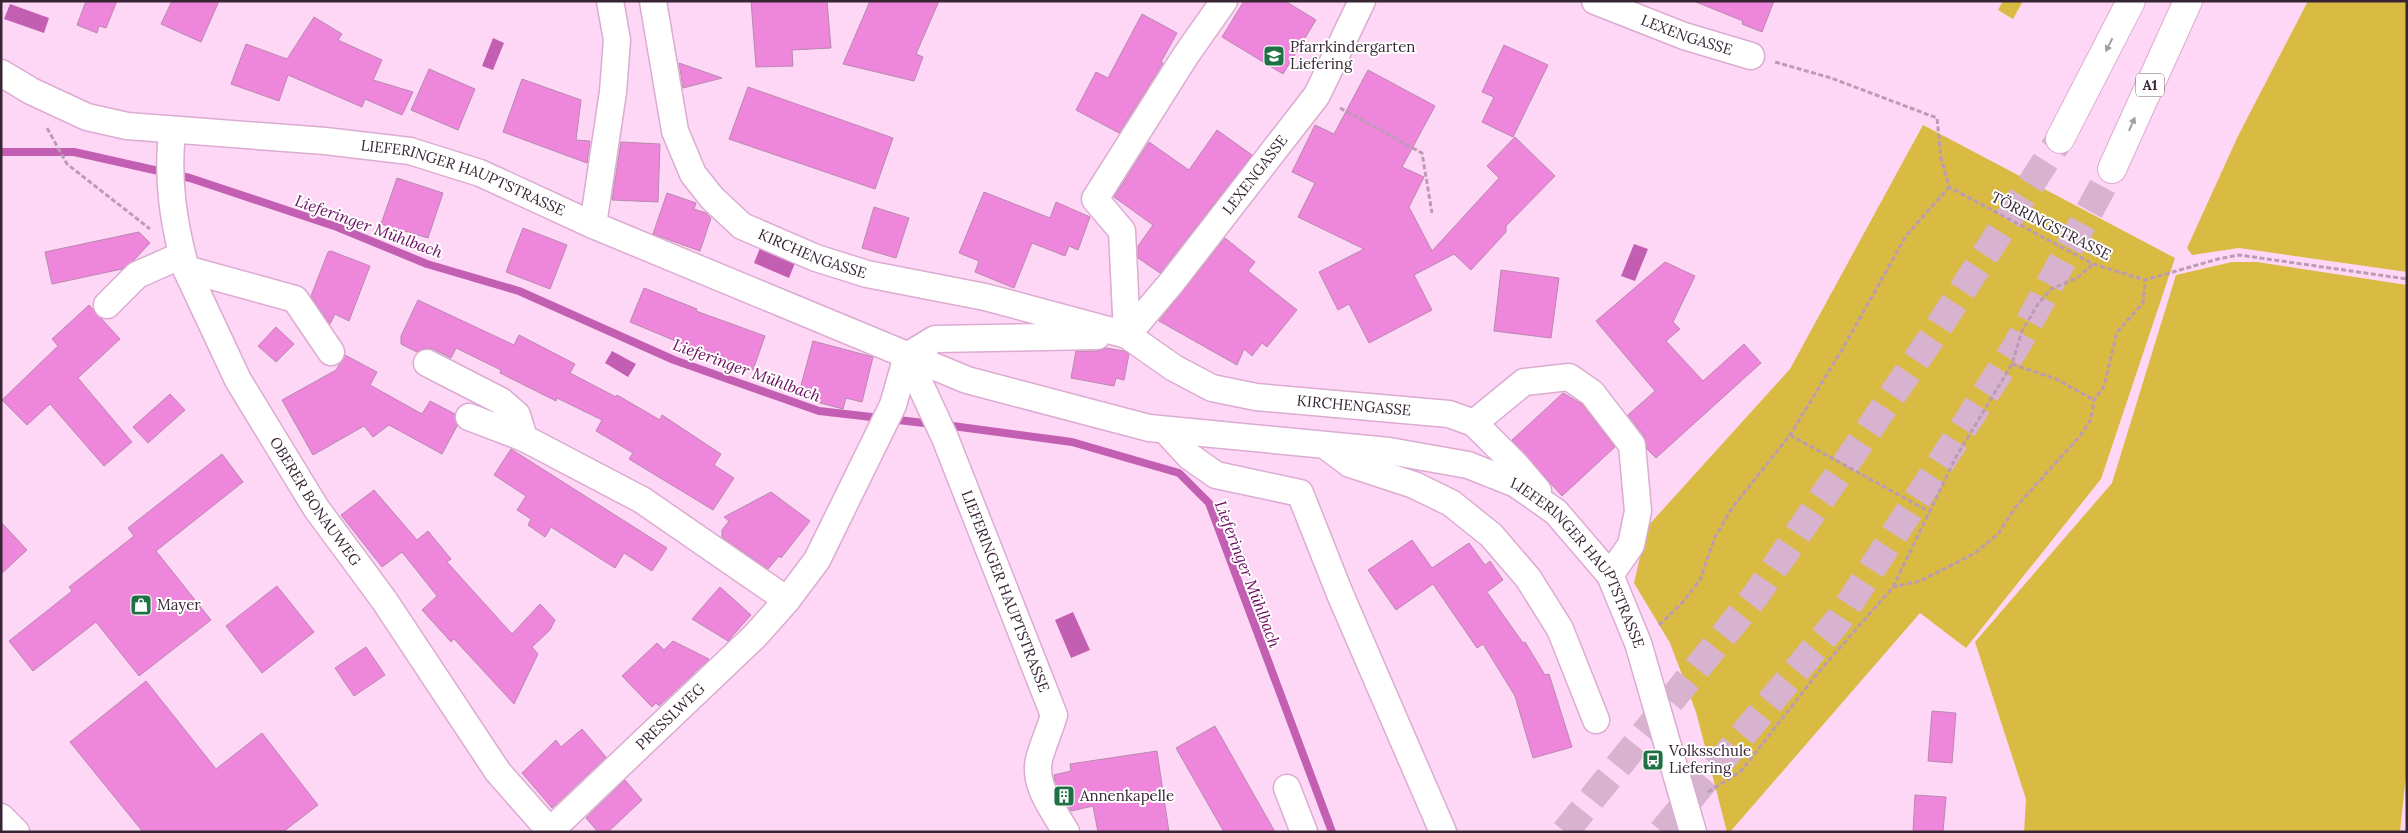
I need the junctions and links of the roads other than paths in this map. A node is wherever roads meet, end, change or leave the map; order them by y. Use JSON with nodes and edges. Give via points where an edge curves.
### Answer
{"nodes":[{"id":1,"x":610,"y":1,"type":"edge"},
{"id":2,"x":654,"y":1,"type":"edge"},
{"id":3,"x":1224,"y":1,"type":"edge"},
{"id":4,"x":1362,"y":1,"type":"edge"},
{"id":5,"x":1595,"y":1,"type":"edge"},
{"id":6,"x":2131,"y":1,"type":"edge"},
{"id":7,"x":2188,"y":1,"type":"edge"},
{"id":8,"x":1751,"y":56,"type":"road end"},
{"id":9,"x":1,"y":74,"type":"edge"},
{"id":10,"x":172,"y":131,"type":"junction"},
{"id":11,"x":2060,"y":139,"type":"tunnel mouth"},
{"id":12,"x":2112,"y":168,"type":"tunnel mouth"},
{"id":13,"x":593,"y":226,"type":"junction"},
{"id":14,"x":184,"y":262,"type":"junction"},
{"id":15,"x":107,"y":305,"type":"dead end"},
{"id":16,"x":1127,"y":335,"type":"junction"},
{"id":17,"x":331,"y":352,"type":"dead end"},
{"id":18,"x":908,"y":356,"type":"junction"},
{"id":19,"x":427,"y":363,"type":"dead end"},
{"id":20,"x":469,"y":417,"type":"dead end"},
{"id":21,"x":1474,"y":423,"type":"junction"},
{"id":22,"x":1166,"y":431,"type":"junction"},
{"id":23,"x":524,"y":438,"type":"junction"},
{"id":24,"x":1323,"y":444,"type":"junction"},
{"id":25,"x":1556,"y":512,"type":"junction"},
{"id":26,"x":1610,"y":575,"type":"junction"},
{"id":27,"x":788,"y":600,"type":"junction"},
{"id":28,"x":1596,"y":720,"type":"dead end"},
{"id":29,"x":1287,"y":788,"type":"dead end"},
{"id":30,"x":1,"y":817,"type":"edge"},
{"id":31,"x":1066,"y":830,"type":"edge"},
{"id":32,"x":551,"y":831,"type":"edge"},
{"id":33,"x":16,"y":832,"type":"edge"},
{"id":34,"x":1304,"y":832,"type":"edge"},
{"id":35,"x":1443,"y":832,"type":"edge"},
{"id":36,"x":1693,"y":832,"type":"edge"}],
"edges":[{"from":1,"to":13,"type":"street","via":[[617,40],[613,92]]},
{"from":2,"to":16,"type":"street","name":"KIRCHENGASSE","via":[[675,131],[693,174],[712,198],[742,226],[816,258],[867,274],[985,297]]},
{"from":3,"to":16,"type":"street","via":[[1095,199],[1122,231]]},
{"from":4,"to":16,"type":"street","name":"LEXENGASSE","via":[[1317,95]]},
{"from":5,"to":8,"type":"street","name":"LEXENGASSE","via":[[1684,36]]},
{"from":6,"to":11,"type":"highway","one_way":true},
{"from":12,"to":7,"type":"highway","number":"A1","one_way":true},
{"from":9,"to":10,"type":"street","name":"LIEFERINGER HAUPTSTRASSE","via":[[87,116],[127,126]]},
{"from":10,"to":13,"type":"street","name":"LIEFERINGER HAUPTSTRASSE","via":[[410,152],[480,173]]},
{"from":10,"to":14,"type":"street","name":"OBERER BONAUWEG","via":[[169,184]]},
{"from":13,"to":18,"type":"street","name":"LIEFERINGER HAUPTSTRASSE"},
{"from":14,"to":15,"type":"street","via":[[137,275]]},
{"from":14,"to":17,"type":"street","via":[[295,299]]},
{"from":14,"to":32,"type":"street","name":"OBERER BONAUWEG","via":[[238,380],[316,508],[384,600],[498,772]]},
{"from":16,"to":18,"type":"street","via":[[935,339]]},
{"from":16,"to":21,"type":"street","name":"KIRCHENGASSE","via":[[1174,368],[1212,388],[1256,397],[1449,414]]},
{"from":18,"to":22,"type":"street","name":"LIEFERINGER HAUPTSTRASSE","via":[[967,380]]},
{"from":18,"to":27,"type":"street","name":"PRESSLWEG","via":[[893,405],[880,432],[817,560]]},
{"from":18,"to":31,"type":"street","name":"LIEFERINGER HAUPTSTRASSE","via":[[945,438],[1054,714],[1038,771],[1041,788]]},
{"from":19,"to":23,"type":"street","via":[[501,400],[517,415]]},
{"from":20,"to":23,"type":"street"},
{"from":21,"to":25,"type":"street","name":"KIRCHENGASSE"},
{"from":21,"to":26,"type":"street","via":[[1524,382],[1569,377],[1592,393],[1632,445],[1638,511],[1631,545]]},
{"from":22,"to":24,"type":"street","name":"LIEFERINGER HAUPTSTRASSE"},
{"from":22,"to":35,"type":"street","via":[[1189,456],[1216,475],[1300,493]]},
{"from":23,"to":27,"type":"street","via":[[642,500]]},
{"from":24,"to":25,"type":"street","name":"LIEFERINGER HAUPTSTRASSE","via":[[1468,465],[1516,484]]},
{"from":24,"to":28,"type":"street","via":[[1350,464],[1414,485],[1451,503],[1491,535],[1528,578],[1560,629]]},
{"from":25,"to":26,"type":"street","name":"LIEFERINGER HAUPTSTRASSE"},
{"from":26,"to":36,"type":"street","name":"LIEFERINGER HAUPTSTRASSE","via":[[1638,643]]},
{"from":27,"to":32,"type":"street","name":"PRESSLWEG","via":[[755,636]]},
{"from":29,"to":34,"type":"street"},
{"from":30,"to":33,"type":"street"}]}
